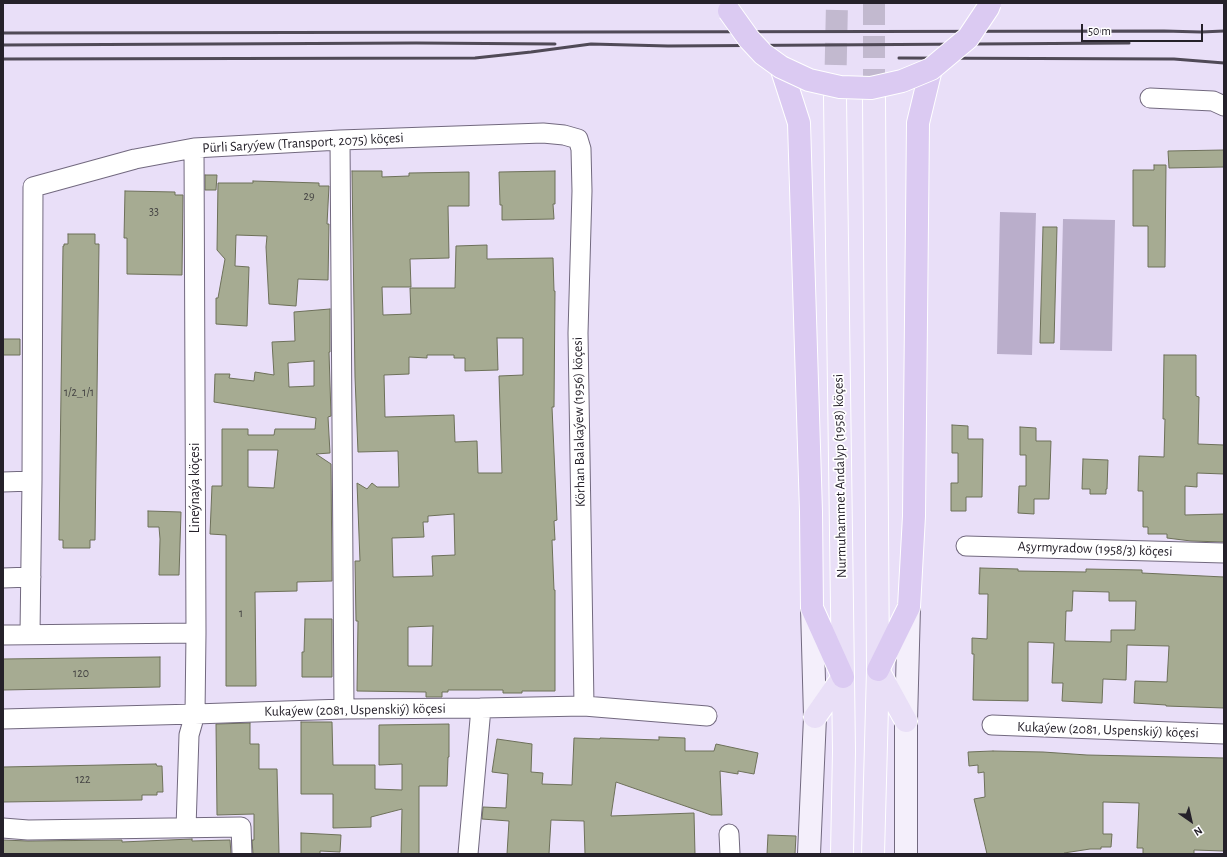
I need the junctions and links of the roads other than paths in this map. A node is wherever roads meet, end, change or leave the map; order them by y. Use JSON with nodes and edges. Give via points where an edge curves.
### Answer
{"nodes":[{"id":1,"x":725,"y":3,"type":"edge"},
{"id":2,"x":990,"y":3,"type":"edge"},
{"id":3,"x":781,"y":67,"type":"junction"},
{"id":4,"x":931,"y":69,"type":"junction"},
{"id":5,"x":835,"y":98,"type":"tunnel mouth"},
{"id":6,"x":1150,"y":98,"type":"dead end"},
{"id":7,"x":874,"y":99,"type":"tunnel mouth"},
{"id":8,"x":1224,"y":106,"type":"edge"},
{"id":9,"x":578,"y":139,"type":"joint"},
{"id":10,"x":340,"y":140,"type":"junction"},
{"id":11,"x":194,"y":148,"type":"junction"},
{"id":12,"x":32,"y":480,"type":"junction"},
{"id":13,"x":3,"y":482,"type":"edge"},
{"id":14,"x":966,"y":546,"type":"dead end"},
{"id":15,"x":1224,"y":553,"type":"edge"},
{"id":16,"x":31,"y":577,"type":"junction"},
{"id":17,"x":3,"y":578,"type":"edge"},
{"id":18,"x":812,"y":608,"type":"junction"},
{"id":19,"x":909,"y":608,"type":"junction"},
{"id":20,"x":196,"y":633,"type":"junction"},
{"id":21,"x":3,"y":634,"type":"edge"},
{"id":22,"x":30,"y":634,"type":"junction"},
{"id":23,"x":878,"y":670,"type":"junction"},
{"id":24,"x":843,"y":677,"type":"junction"},
{"id":25,"x":584,"y":706,"type":"junction"},
{"id":26,"x":481,"y":708,"type":"junction"},
{"id":27,"x":344,"y":709,"type":"junction"},
{"id":28,"x":195,"y":714,"type":"junction"},
{"id":29,"x":707,"y":716,"type":"dead end"},
{"id":30,"x":815,"y":717,"type":"junction"},
{"id":31,"x":3,"y":719,"type":"edge"},
{"id":32,"x":906,"y":721,"type":"junction"},
{"id":33,"x":992,"y":725,"type":"dead end"},
{"id":34,"x":1224,"y":734,"type":"edge"},
{"id":35,"x":3,"y":828,"type":"edge"},
{"id":36,"x":186,"y":828,"type":"junction"},
{"id":37,"x":729,"y":834,"type":"dead end"},
{"id":38,"x":242,"y":854,"type":"edge"},
{"id":39,"x":468,"y":854,"type":"edge"},
{"id":40,"x":730,"y":854,"type":"edge"},
{"id":41,"x":809,"y":854,"type":"edge"},
{"id":42,"x":842,"y":854,"type":"edge"},
{"id":43,"x":873,"y":854,"type":"edge"},
{"id":44,"x":906,"y":854,"type":"edge"}],
"edges":[{"from":1,"to":3,"type":"highway","bridge":true,"via":[[748,39]]},
{"from":2,"to":4,"type":"highway","bridge":true,"via":[[968,38]]},
{"from":3,"to":4,"type":"highway","bridge":true,"via":[[817,82],[840,87],[871,88],[902,81]]},
{"from":3,"to":18,"type":"highway","via":[[799,123]]},
{"from":4,"to":19,"type":"highway","via":[[918,123],[914,516]]},
{"from":5,"to":24,"type":"main road","name":"Nurmuhammet Andalyp (1958) köçesi"},
{"from":6,"to":8,"type":"street","via":[[1213,101]]},
{"from":7,"to":23,"type":"main road"},
{"from":9,"to":10,"type":"street","name":"Pürli Saryýew (Transport, 2075) köçesi","via":[[543,133]]},
{"from":9,"to":25,"type":"street","name":"Körhan Balakaýew (1956) köçesi","via":[[582,149],[578,333]]},
{"from":10,"to":11,"type":"street","name":"Pürli Saryýew (Transport, 2075) köçesi"},
{"from":10,"to":27,"type":"street"},
{"from":11,"to":12,"type":"street","name":"Pürli Saryýew (Transport, 2075) köçesi","via":[[135,159],[33,187]]},
{"from":11,"to":20,"type":"street","name":"Lineýnaýa köçesi"},
{"from":12,"to":13,"type":"street"},
{"from":12,"to":16,"type":"street"},
{"from":14,"to":15,"type":"street","name":"Aşyrmyradow (1958/3) köçesi"},
{"from":16,"to":17,"type":"street"},
{"from":16,"to":22,"type":"street"},
{"from":18,"to":24,"type":"highway"},
{"from":18,"to":30,"type":"street"},
{"from":19,"to":23,"type":"highway"},
{"from":19,"to":32,"type":"street"},
{"from":20,"to":22,"type":"street"},
{"from":20,"to":28,"type":"street","name":"Lineýnaýa köçesi"},
{"from":21,"to":22,"type":"street"},
{"from":23,"to":32,"type":"main road"},
{"from":23,"to":43,"type":"main road"},
{"from":24,"to":30,"type":"main road"},
{"from":24,"to":42,"type":"main road","name":"Nurmuhammet Andalyp (1958) köçesi"},
{"from":25,"to":26,"type":"street","name":"Kukaýew (2081, Uspenskiý) köçesi"},
{"from":25,"to":29,"type":"street","name":"Kukaýew (2081, Uspenskiý) köçesi"},
{"from":26,"to":27,"type":"street","name":"Kukaýew (2081, Uspenskiý) köçesi"},
{"from":26,"to":39,"type":"street"},
{"from":27,"to":28,"type":"street","name":"Kukaýew (2081, Uspenskiý) köçesi"},
{"from":28,"to":31,"type":"street","name":"Kukaýew (2081, Uspenskiý) köçesi"},
{"from":28,"to":36,"type":"street","name":"Lineýnaýa köçesi","via":[[189,735]]},
{"from":30,"to":41,"type":"street"},
{"from":32,"to":44,"type":"street"},
{"from":33,"to":34,"type":"street","name":"Kukaýew (2081, Uspenskiý) köçesi"},
{"from":35,"to":36,"type":"street"},
{"from":36,"to":38,"type":"street","via":[[241,827]]},
{"from":37,"to":40,"type":"street"}]}
